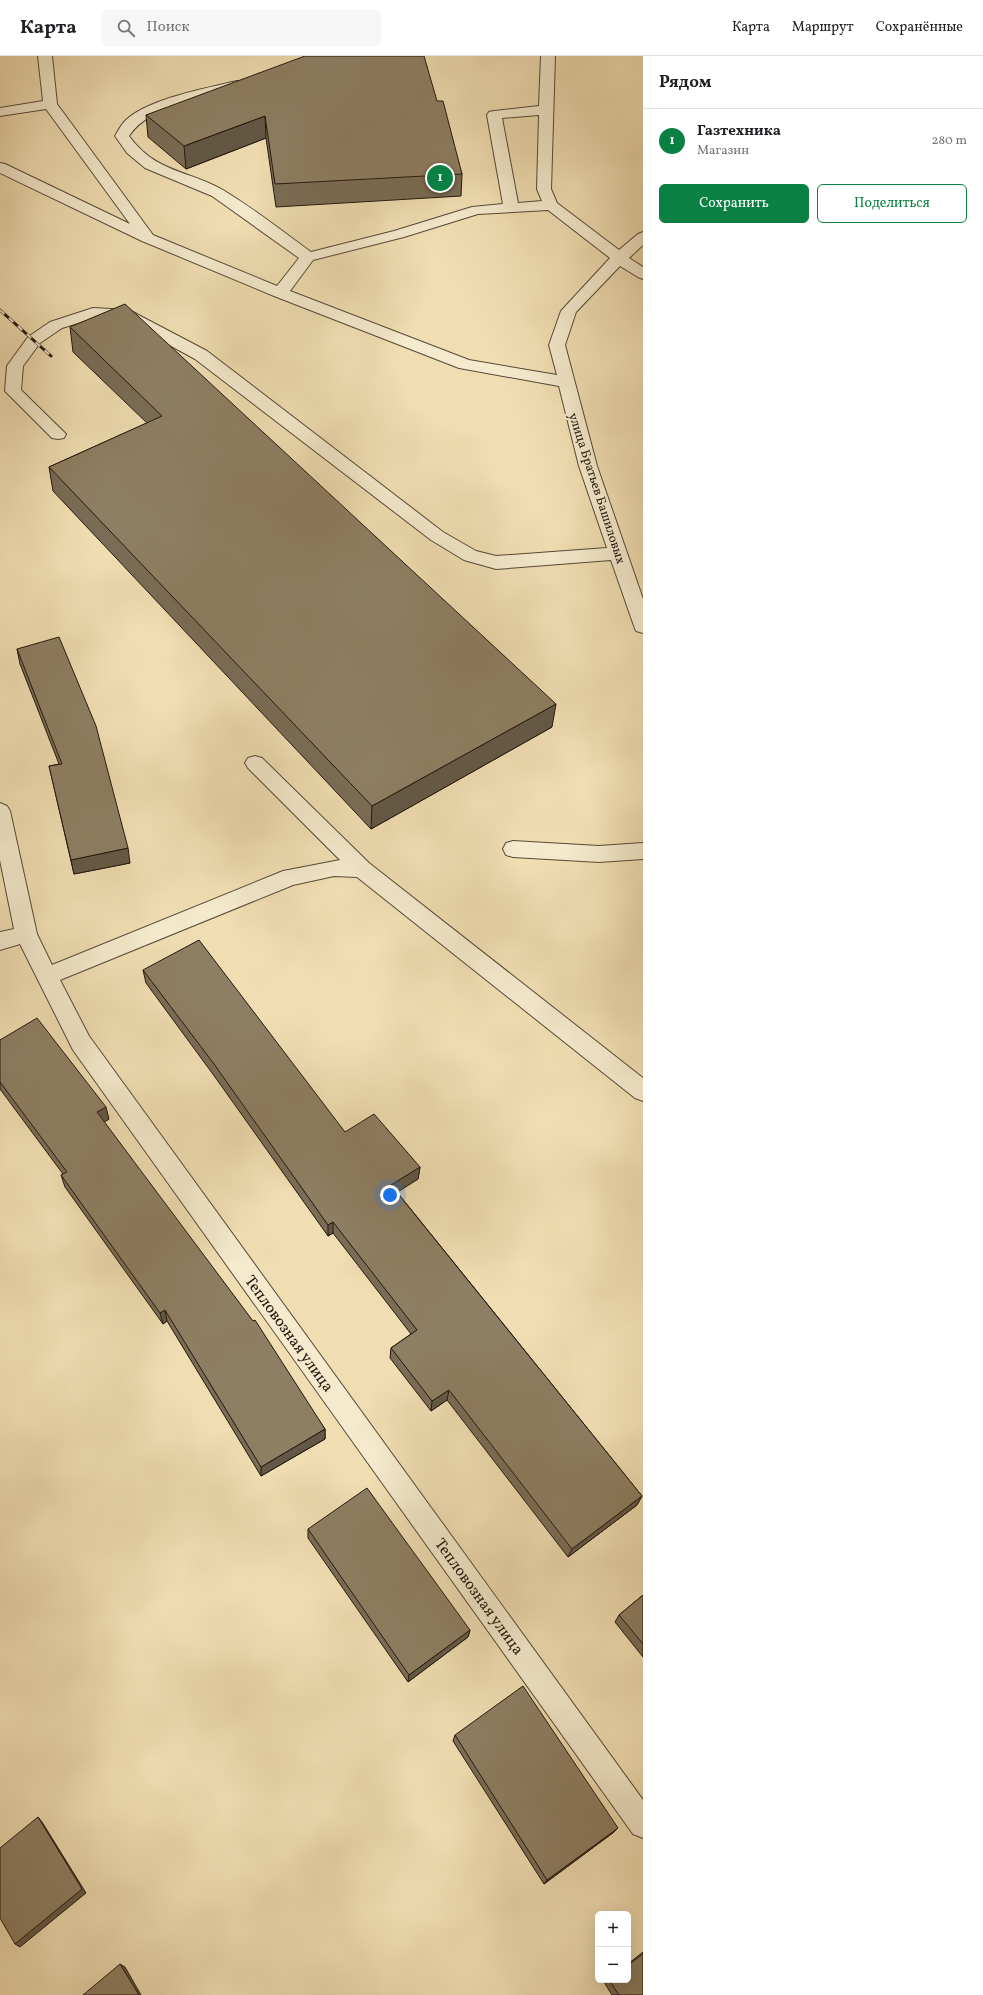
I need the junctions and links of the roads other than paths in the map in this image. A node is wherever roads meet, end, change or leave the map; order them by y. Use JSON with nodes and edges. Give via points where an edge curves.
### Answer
{"nodes":[{"id":1,"x":45,"y":56,"type":"edge"},
{"id":2,"x":548,"y":56,"type":"edge"},
{"id":3,"x":252,"y":82,"type":"edge"},
{"id":4,"x":50,"y":104,"type":"junction"},
{"id":5,"x":546,"y":110,"type":"junction"},
{"id":6,"x":0,"y":112,"type":"edge"},
{"id":7,"x":0,"y":168,"type":"edge"},
{"id":8,"x":551,"y":205,"type":"junction"},
{"id":9,"x":511,"y":207,"type":"junction"},
{"id":10,"x":643,"y":237,"type":"edge"},
{"id":11,"x":148,"y":238,"type":"junction"},
{"id":12,"x":308,"y":257,"type":"junction"},
{"id":13,"x":619,"y":258,"type":"junction"},
{"id":14,"x":643,"y":274,"type":"edge"},
{"id":15,"x":280,"y":293,"type":"junction"},
{"id":16,"x":566,"y":382,"type":"junction"},
{"id":17,"x":58,"y":434,"type":"dead end"},
{"id":18,"x":618,"y":553,"type":"junction"},
{"id":19,"x":643,"y":626,"type":"edge"},
{"id":20,"x":255,"y":763,"type":"dead end"},
{"id":21,"x":0,"y":811,"type":"edge"},
{"id":22,"x":513,"y":849,"type":"dead end"},
{"id":23,"x":643,"y":851,"type":"edge"},
{"id":24,"x":362,"y":870,"type":"junction"},
{"id":25,"x":26,"y":934,"type":"junction"},
{"id":26,"x":0,"y":941,"type":"edge"},
{"id":27,"x":47,"y":976,"type":"junction"},
{"id":28,"x":643,"y":1091,"type":"edge"},
{"id":29,"x":643,"y":1824,"type":"edge"}],
"edges":[{"from":1,"to":4,"type":"street"},
{"from":2,"to":5,"type":"street"},
{"from":3,"to":12,"type":"street","via":[[197,95],[150,112],[131,123],[122,136],[132,150],[150,165],[217,193]]},
{"from":4,"to":6,"type":"street"},
{"from":4,"to":11,"type":"street"},
{"from":5,"to":8,"type":"street","via":[[544,189]]},
{"from":5,"to":9,"type":"street","via":[[494,115]]},
{"from":7,"to":11,"type":"street"},
{"from":8,"to":9,"type":"street"},
{"from":8,"to":13,"type":"street"},
{"from":9,"to":12,"type":"street","via":[[477,210],[399,234]]},
{"from":10,"to":13,"type":"street","name":"улица Братьев Башиловых"},
{"from":11,"to":15,"type":"street"},
{"from":12,"to":15,"type":"street"},
{"from":13,"to":14,"type":"street"},
{"from":13,"to":16,"type":"street","name":"улица Братьев Башиловых","via":[[569,311],[557,345]]},
{"from":15,"to":16,"type":"street","via":[[465,364]]},
{"from":16,"to":18,"type":"street","name":"улица Братьев Башиловых","via":[[588,466]]},
{"from":17,"to":18,"type":"street","via":[[13,391],[15,366],[34,340],[56,325],[93,313],[123,313],[201,355],[437,536],[468,556],[491,562],[508,562]]},
{"from":18,"to":19,"type":"street","name":"улица Братьев Башиловых"},
{"from":20,"to":24,"type":"street"},
{"from":21,"to":25,"type":"street","name":"Тепловозная улица"},
{"from":22,"to":23,"type":"street","via":[[599,854]]},
{"from":24,"to":27,"type":"street","via":[[334,868],[290,877]]},
{"from":24,"to":28,"type":"street"},
{"from":25,"to":26,"type":"street"},
{"from":25,"to":27,"type":"street","name":"Тепловозная улица"},
{"from":27,"to":29,"type":"street","name":"Тепловозная улица","via":[[81,1043]]}]}
